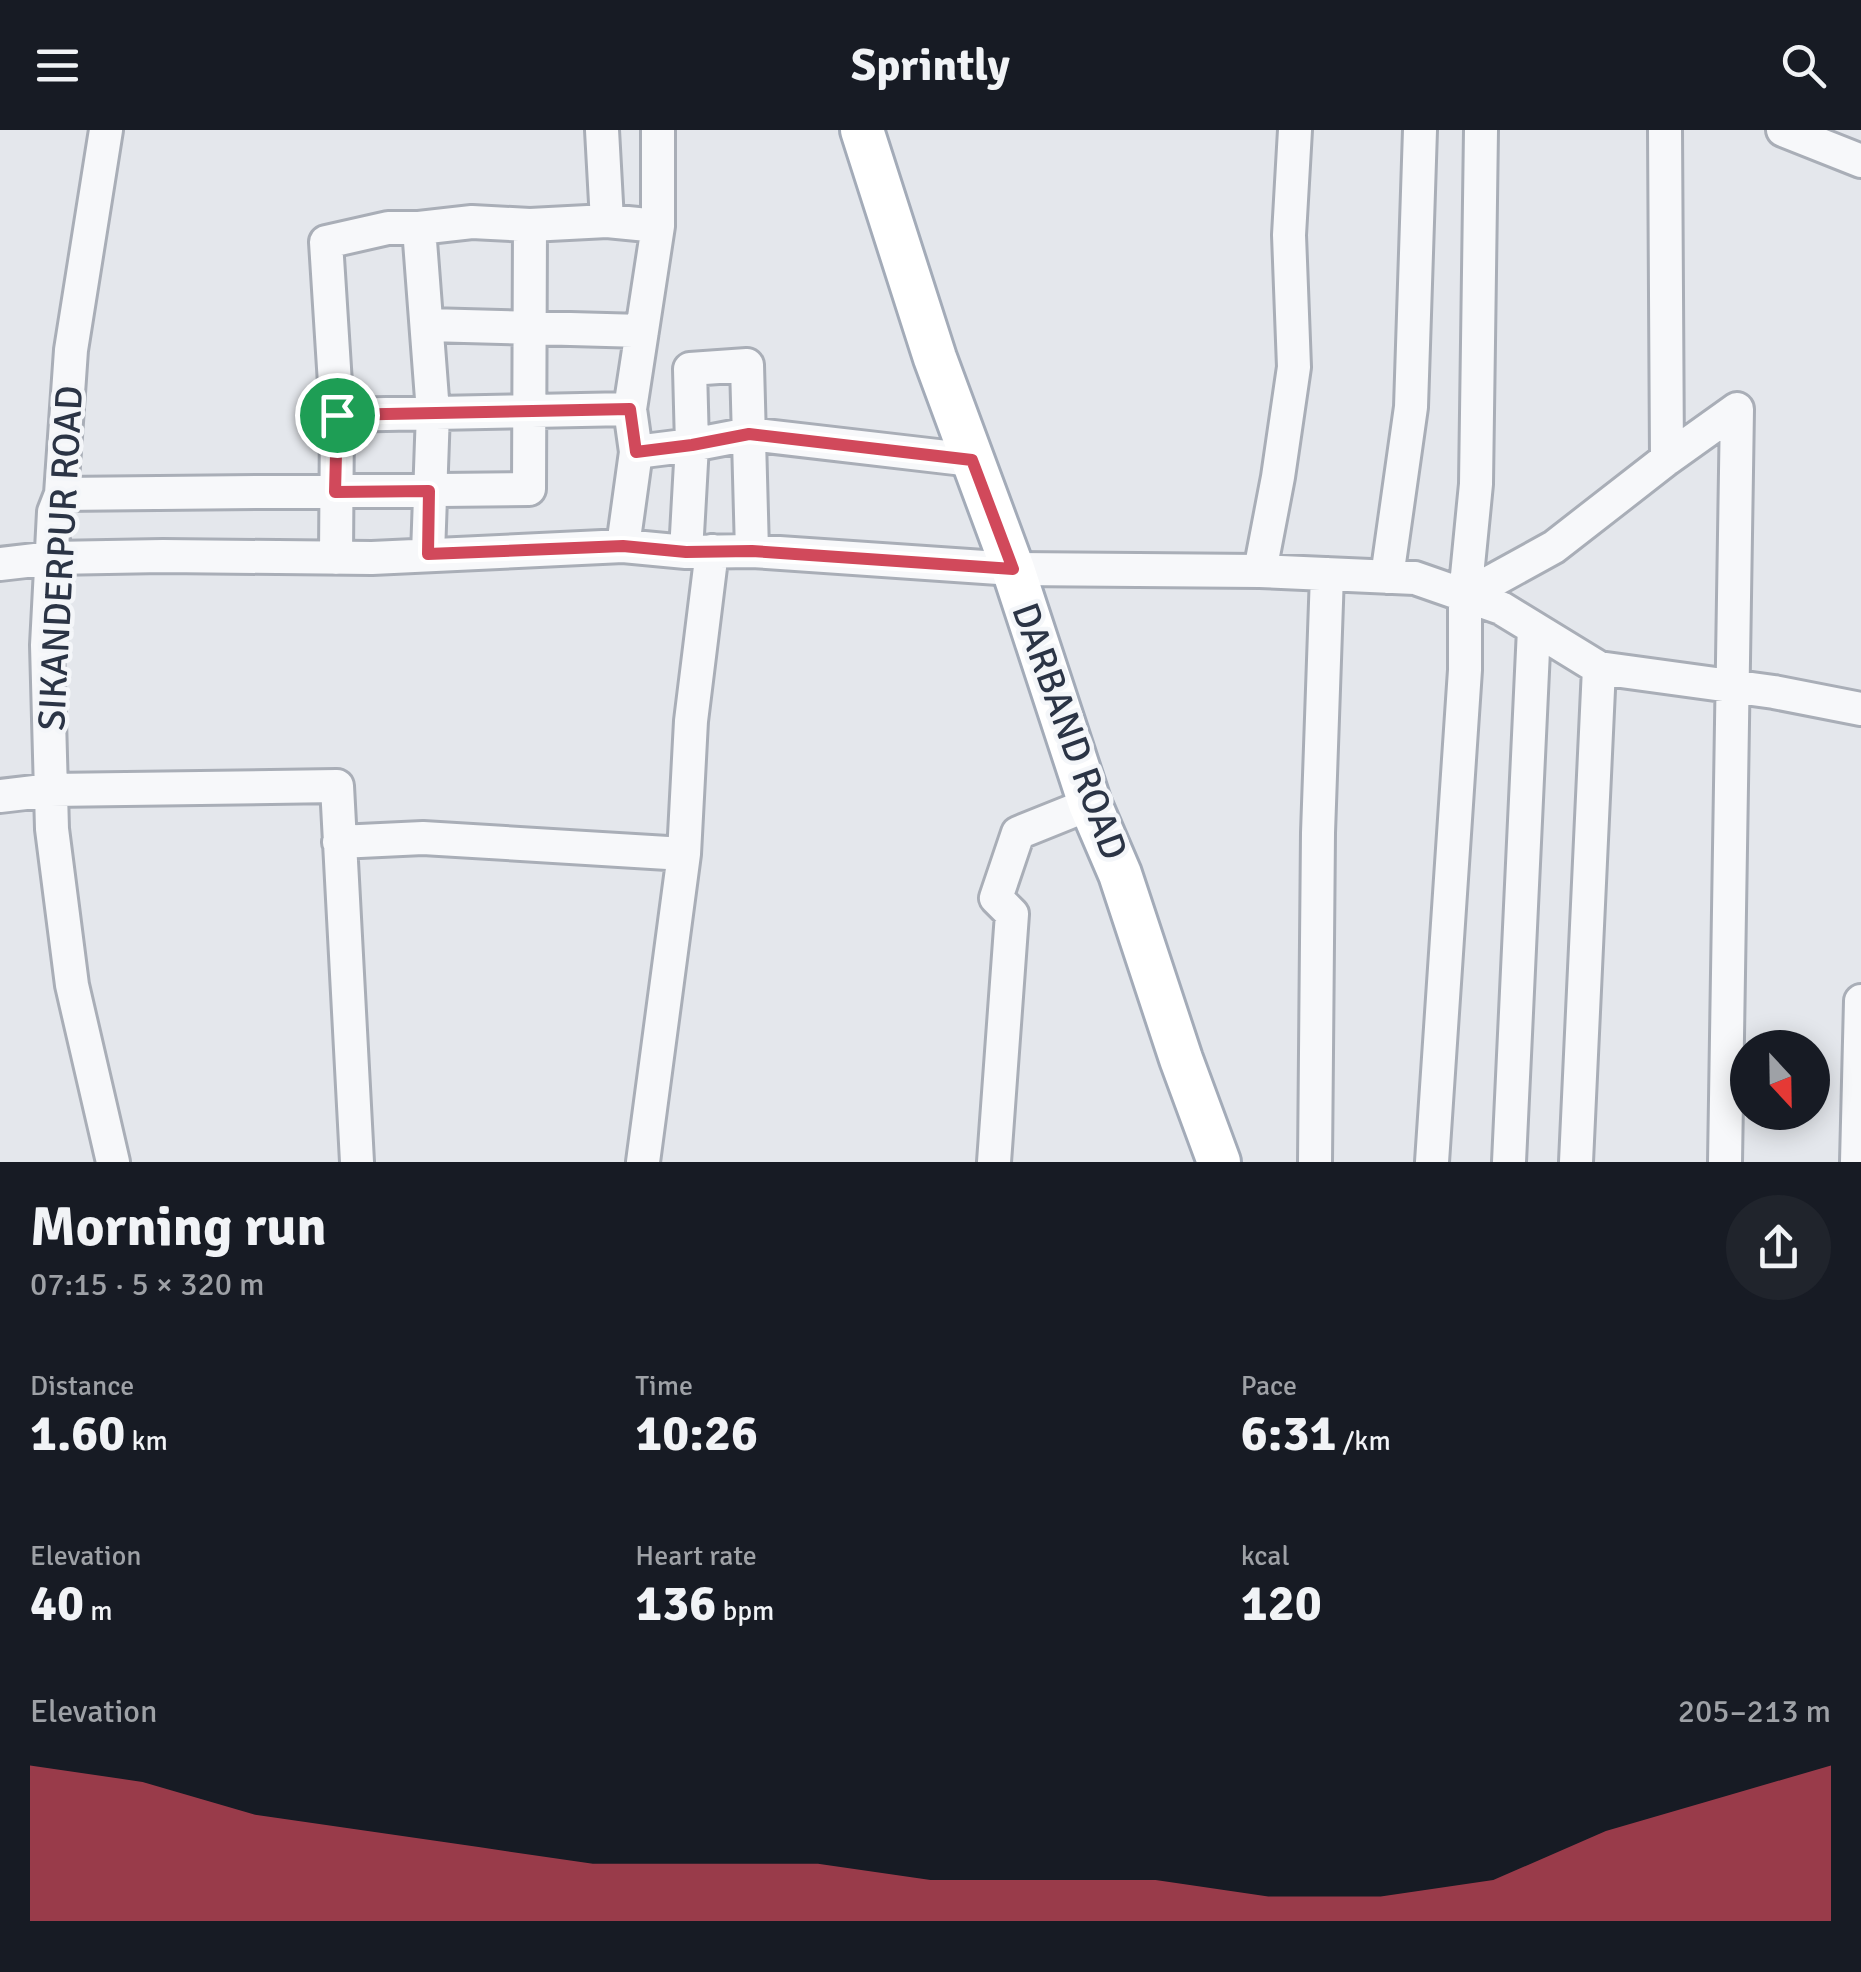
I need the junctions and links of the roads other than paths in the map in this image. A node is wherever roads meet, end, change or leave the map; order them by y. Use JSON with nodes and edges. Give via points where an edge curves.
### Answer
{"nodes":[{"id":1,"x":106,"y":130,"type":"edge"},
{"id":2,"x":602,"y":130,"type":"edge"},
{"id":3,"x":658,"y":130,"type":"edge"},
{"id":4,"x":862,"y":130,"type":"edge"},
{"id":5,"x":1295,"y":130,"type":"edge"},
{"id":6,"x":1420,"y":130,"type":"edge"},
{"id":7,"x":1481,"y":130,"type":"edge"},
{"id":8,"x":1666,"y":130,"type":"edge"},
{"id":9,"x":1783,"y":130,"type":"edge"},
{"id":10,"x":1861,"y":161,"type":"edge"},
{"id":11,"x":607,"y":221,"type":"junction"},
{"id":12,"x":530,"y":225,"type":"junction"},
{"id":13,"x":658,"y":226,"type":"junction"},
{"id":14,"x":418,"y":228,"type":"junction"},
{"id":15,"x":428,"y":325,"type":"junction"},
{"id":16,"x":530,"y":327,"type":"junction"},
{"id":17,"x":642,"y":331,"type":"junction"},
{"id":18,"x":630,"y":409,"type":"junction"},
{"id":19,"x":529,"y":410,"type":"junction"},
{"id":20,"x":433,"y":412,"type":"junction"},
{"id":21,"x":337,"y":415,"type":"junction"},
{"id":22,"x":749,"y":434,"type":"junction"},
{"id":23,"x":692,"y":445,"type":"junction"},
{"id":24,"x":636,"y":452,"type":"junction"},
{"id":25,"x":1666,"y":459,"type":"junction"},
{"id":26,"x":972,"y":460,"type":"junction"},
{"id":27,"x":429,"y":491,"type":"junction"},
{"id":28,"x":335,"y":492,"type":"junction"},
{"id":29,"x":61,"y":494,"type":"junction"},
{"id":30,"x":623,"y":546,"type":"junction"},
{"id":31,"x":752,"y":551,"type":"junction"},
{"id":32,"x":699,"y":552,"type":"junction"},
{"id":33,"x":428,"y":554,"type":"junction"},
{"id":34,"x":52,"y":558,"type":"junction"},
{"id":35,"x":336,"y":558,"type":"junction"},
{"id":36,"x":0,"y":564,"type":"edge"},
{"id":37,"x":1013,"y":569,"type":"junction"},
{"id":38,"x":1260,"y":571,"type":"junction"},
{"id":39,"x":1326,"y":574,"type":"junction"},
{"id":40,"x":1388,"y":577,"type":"junction"},
{"id":41,"x":1466,"y":596,"type":"junction"},
{"id":42,"x":1534,"y":628,"type":"junction"},
{"id":43,"x":1599,"y":668,"type":"junction"},
{"id":44,"x":1733,"y":687,"type":"junction"},
{"id":45,"x":1861,"y":709,"type":"edge"},
{"id":46,"x":51,"y":790,"type":"junction"},
{"id":47,"x":0,"y":796,"type":"edge"},
{"id":48,"x":1090,"y":804,"type":"junction"},
{"id":49,"x":340,"y":842,"type":"junction"},
{"id":50,"x":684,"y":854,"type":"junction"},
{"id":51,"x":1861,"y":1001,"type":"edge"},
{"id":52,"x":1211,"y":1152,"type":"edge"},
{"id":53,"x":113,"y":1162,"type":"edge"},
{"id":54,"x":357,"y":1162,"type":"edge"},
{"id":55,"x":643,"y":1162,"type":"edge"},
{"id":56,"x":994,"y":1162,"type":"edge"},
{"id":57,"x":1316,"y":1162,"type":"edge"},
{"id":58,"x":1432,"y":1162,"type":"edge"},
{"id":59,"x":1509,"y":1162,"type":"edge"},
{"id":60,"x":1576,"y":1162,"type":"edge"},
{"id":61,"x":1726,"y":1162,"type":"edge"},
{"id":62,"x":1857,"y":1162,"type":"edge"}],
"edges":[{"from":1,"to":29,"type":"street","name":"SIKANDERPUR ROAD","via":[[71,350]]},
{"from":2,"to":11,"type":"street"},
{"from":3,"to":13,"type":"street"},
{"from":4,"to":26,"type":"main road","name":"DARBAND ROAD"},
{"from":5,"to":38,"type":"street","via":[[1294,367]]},
{"from":6,"to":40,"type":"street","via":[[1411,407]]},
{"from":7,"to":41,"type":"street","via":[[1476,484]]},
{"from":8,"to":25,"type":"street"},
{"from":9,"to":10,"type":"street"},
{"from":11,"to":12,"type":"street"},
{"from":11,"to":13,"type":"street"},
{"from":12,"to":14,"type":"street"},
{"from":12,"to":16,"type":"street"},
{"from":13,"to":17,"type":"street"},
{"from":14,"to":15,"type":"street"},
{"from":14,"to":21,"type":"street","via":[[326,242]]},
{"from":15,"to":16,"type":"street"},
{"from":15,"to":20,"type":"street"},
{"from":16,"to":17,"type":"street"},
{"from":16,"to":19,"type":"street"},
{"from":17,"to":18,"type":"street"},
{"from":18,"to":19,"type":"street"},
{"from":18,"to":24,"type":"street"},
{"from":19,"to":20,"type":"street"},
{"from":19,"to":27,"type":"street","via":[[529,489]]},
{"from":20,"to":21,"type":"street"},
{"from":20,"to":27,"type":"street"},
{"from":21,"to":28,"type":"street"},
{"from":22,"to":23,"type":"street"},
{"from":22,"to":23,"type":"street","via":[[747,365],[690,368]]},
{"from":22,"to":26,"type":"street"},
{"from":22,"to":31,"type":"street"},
{"from":23,"to":24,"type":"street"},
{"from":23,"to":32,"type":"street"},
{"from":24,"to":30,"type":"street"},
{"from":25,"to":41,"type":"street","via":[[1554,548]]},
{"from":25,"to":44,"type":"street","via":[[1737,408]]},
{"from":26,"to":37,"type":"main road","name":"DARBAND ROAD"},
{"from":27,"to":28,"type":"street"},
{"from":27,"to":33,"type":"street"},
{"from":28,"to":29,"type":"street"},
{"from":28,"to":35,"type":"street"},
{"from":29,"to":34,"type":"street","name":"SIKANDERPUR ROAD"},
{"from":30,"to":32,"type":"street"},
{"from":30,"to":33,"type":"street"},
{"from":31,"to":32,"type":"street"},
{"from":31,"to":37,"type":"street"},
{"from":32,"to":50,"type":"street"},
{"from":33,"to":35,"type":"street"},
{"from":34,"to":35,"type":"street"},
{"from":34,"to":36,"type":"street"},
{"from":34,"to":46,"type":"street","name":"SIKANDERPUR ROAD"},
{"from":37,"to":38,"type":"street"},
{"from":37,"to":48,"type":"main road","name":"DARBAND ROAD"},
{"from":38,"to":39,"type":"street"},
{"from":39,"to":40,"type":"street"},
{"from":39,"to":57,"type":"street"},
{"from":40,"to":41,"type":"street","via":[[1415,578]]},
{"from":41,"to":42,"type":"street"},
{"from":41,"to":58,"type":"street"},
{"from":42,"to":43,"type":"street"},
{"from":42,"to":59,"type":"street"},
{"from":43,"to":44,"type":"street"},
{"from":43,"to":60,"type":"street"},
{"from":44,"to":45,"type":"street"},
{"from":44,"to":61,"type":"street"},
{"from":46,"to":47,"type":"street"},
{"from":46,"to":49,"type":"street","via":[[337,786]]},
{"from":46,"to":53,"type":"street","name":"SIKANDERPUR ROAD","via":[[72,986]]},
{"from":48,"to":52,"type":"main road","name":"DARBAND ROAD","via":[[1120,874]]},
{"from":48,"to":56,"type":"street","via":[[1018,834],[996,898],[1012,914]]},
{"from":49,"to":50,"type":"street","via":[[423,838]]},
{"from":49,"to":54,"type":"street"},
{"from":50,"to":55,"type":"street"},
{"from":51,"to":62,"type":"street"}]}
